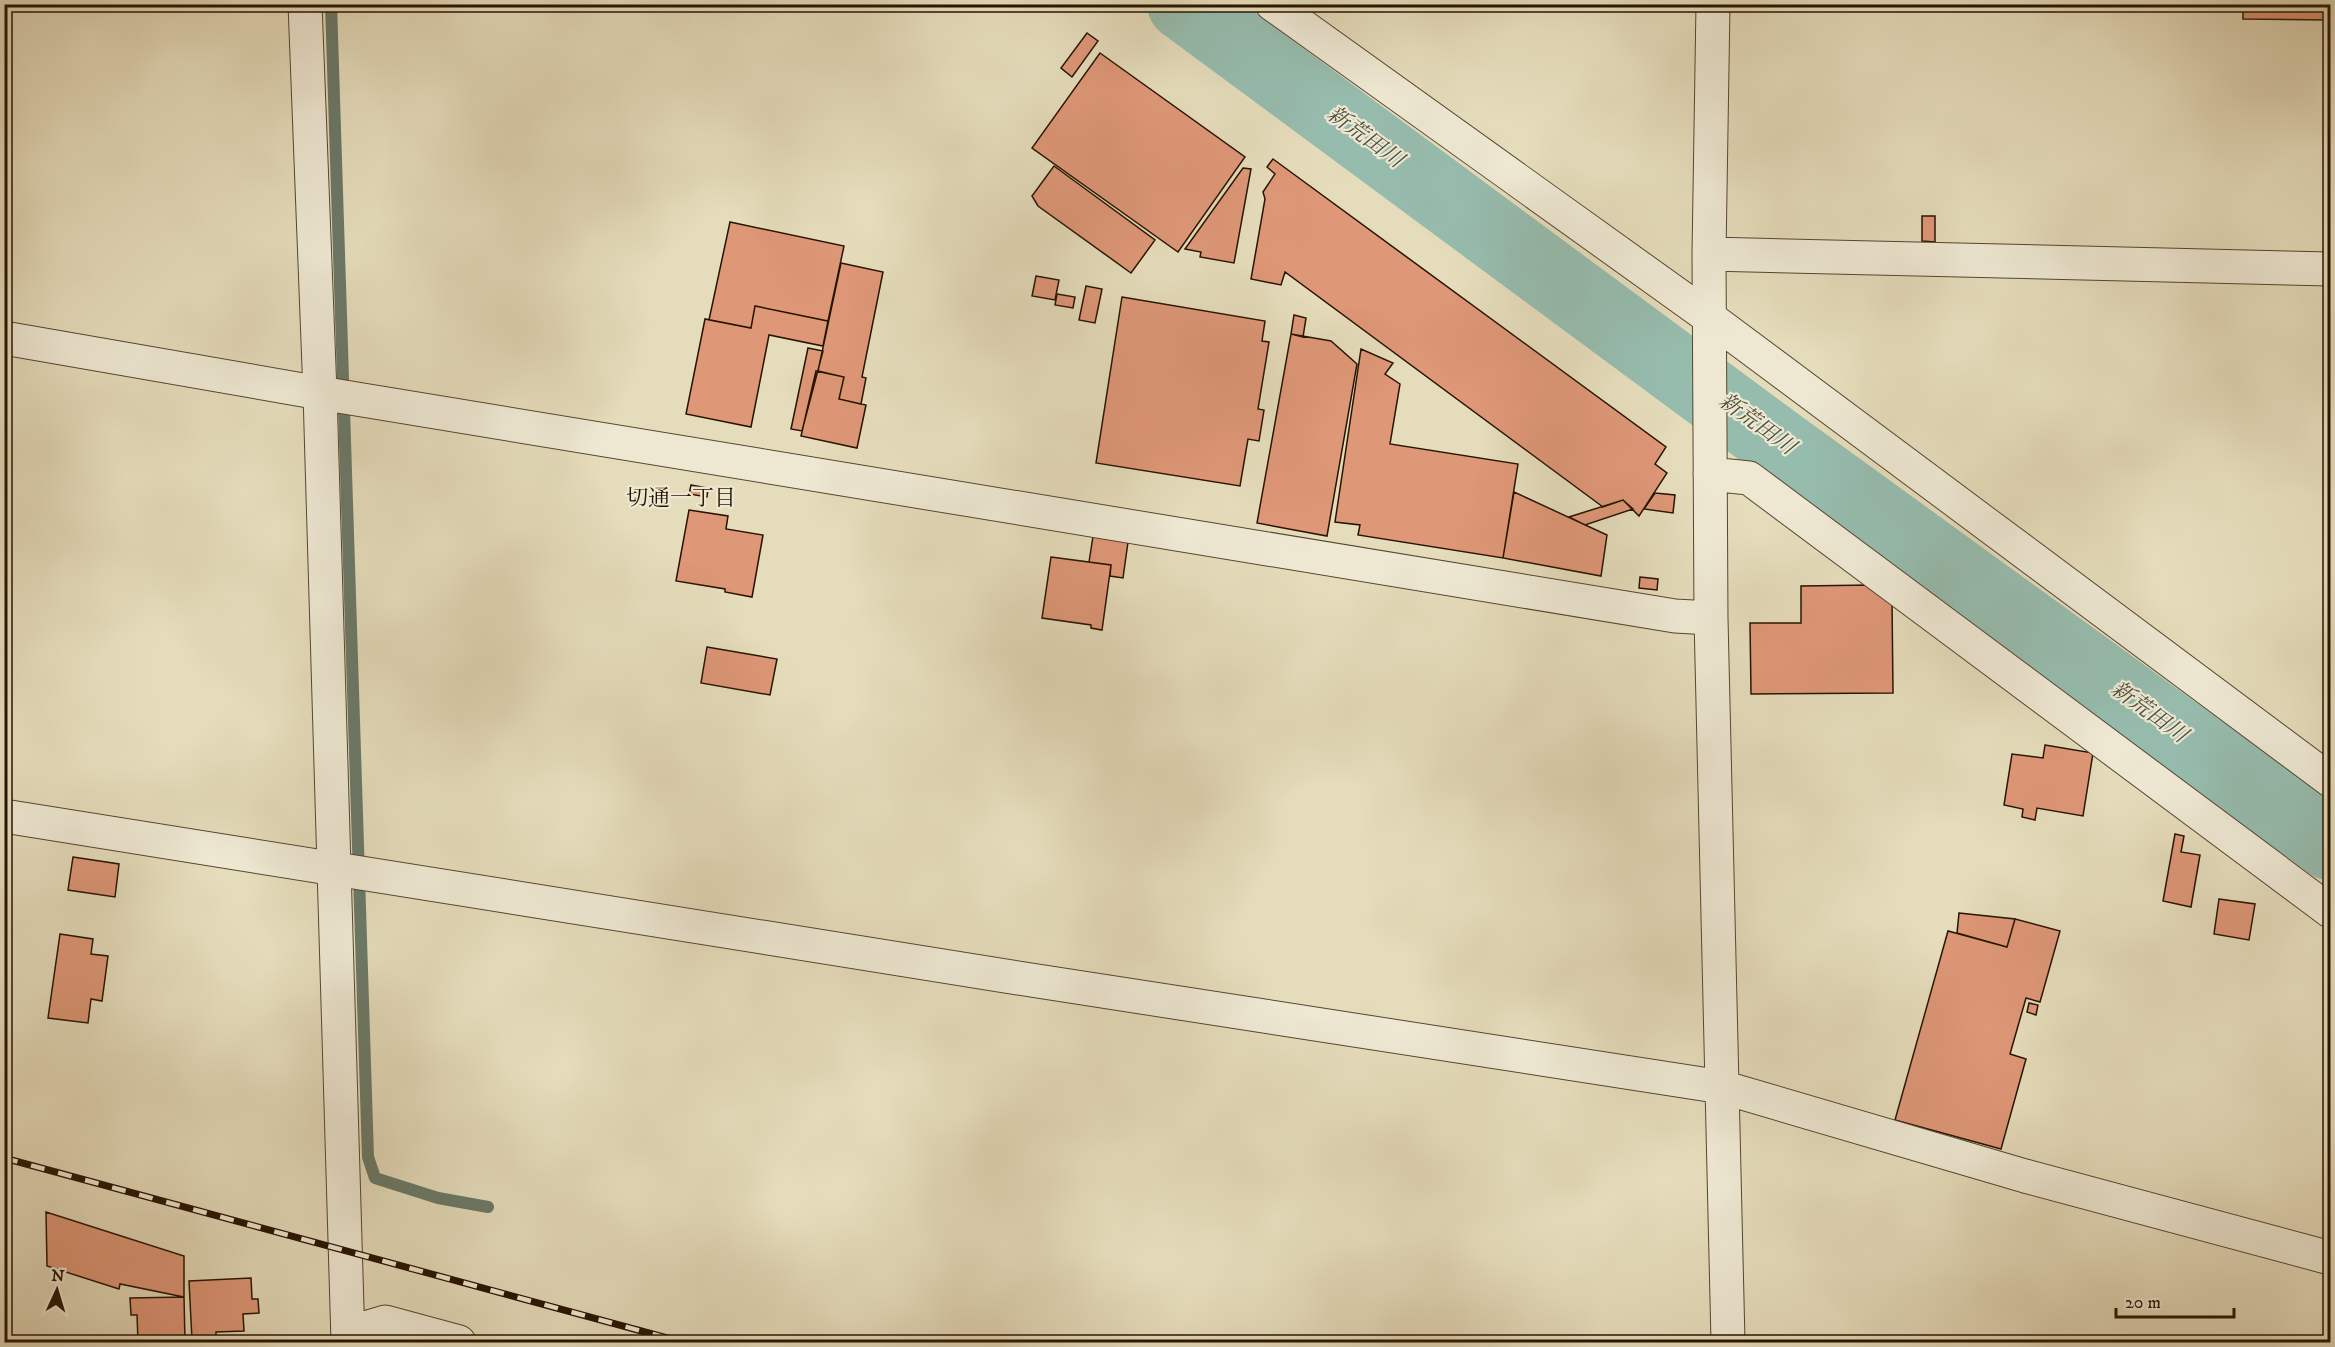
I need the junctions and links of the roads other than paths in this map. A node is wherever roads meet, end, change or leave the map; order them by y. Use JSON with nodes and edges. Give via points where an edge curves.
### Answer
{"nodes":[{"id":1,"x":304,"y":4,"type":"edge"},
{"id":2,"x":1272,"y":4,"type":"edge"},
{"id":3,"x":1713,"y":4,"type":"edge"},
{"id":4,"x":1709,"y":254,"type":"junction"},
{"id":5,"x":2331,"y":269,"type":"edge"},
{"id":6,"x":1711,"y":330,"type":"junction"},
{"id":7,"x":4,"y":338,"type":"edge"},
{"id":8,"x":320,"y":393,"type":"junction"},
{"id":9,"x":1710,"y":460,"type":"junction"},
{"id":10,"x":1712,"y":618,"type":"junction"},
{"id":11,"x":2326,"y":768,"type":"edge"},
{"id":12,"x":4,"y":816,"type":"edge"},
{"id":13,"x":334,"y":868,"type":"junction"},
{"id":14,"x":2331,"y":911,"type":"edge"},
{"id":15,"x":1722,"y":1087,"type":"junction"},
{"id":16,"x":2331,"y":1258,"type":"edge"},
{"id":17,"x":348,"y":1338,"type":"edge"},
{"id":18,"x":459,"y":1342,"type":"edge"},
{"id":19,"x":1728,"y":1342,"type":"edge"}],
"edges":[{"from":1,"to":8,"type":"street"},
{"from":2,"to":6,"type":"street"},
{"from":3,"to":4,"type":"street"},
{"from":4,"to":5,"type":"street"},
{"from":4,"to":6,"type":"street"},
{"from":6,"to":9,"type":"street"},
{"from":6,"to":11,"type":"street"},
{"from":7,"to":8,"type":"street"},
{"from":8,"to":10,"type":"street","via":[[1675,616]]},
{"from":8,"to":13,"type":"street"},
{"from":9,"to":10,"type":"street"},
{"from":9,"to":14,"type":"street","via":[[1749,478]]},
{"from":10,"to":15,"type":"street"},
{"from":12,"to":13,"type":"street"},
{"from":13,"to":15,"type":"street"},
{"from":13,"to":17,"type":"street"},
{"from":15,"to":16,"type":"street","via":[[2025,1176]]},
{"from":15,"to":19,"type":"street"},
{"from":17,"to":18,"type":"street","via":[[385,1322]]}]}
